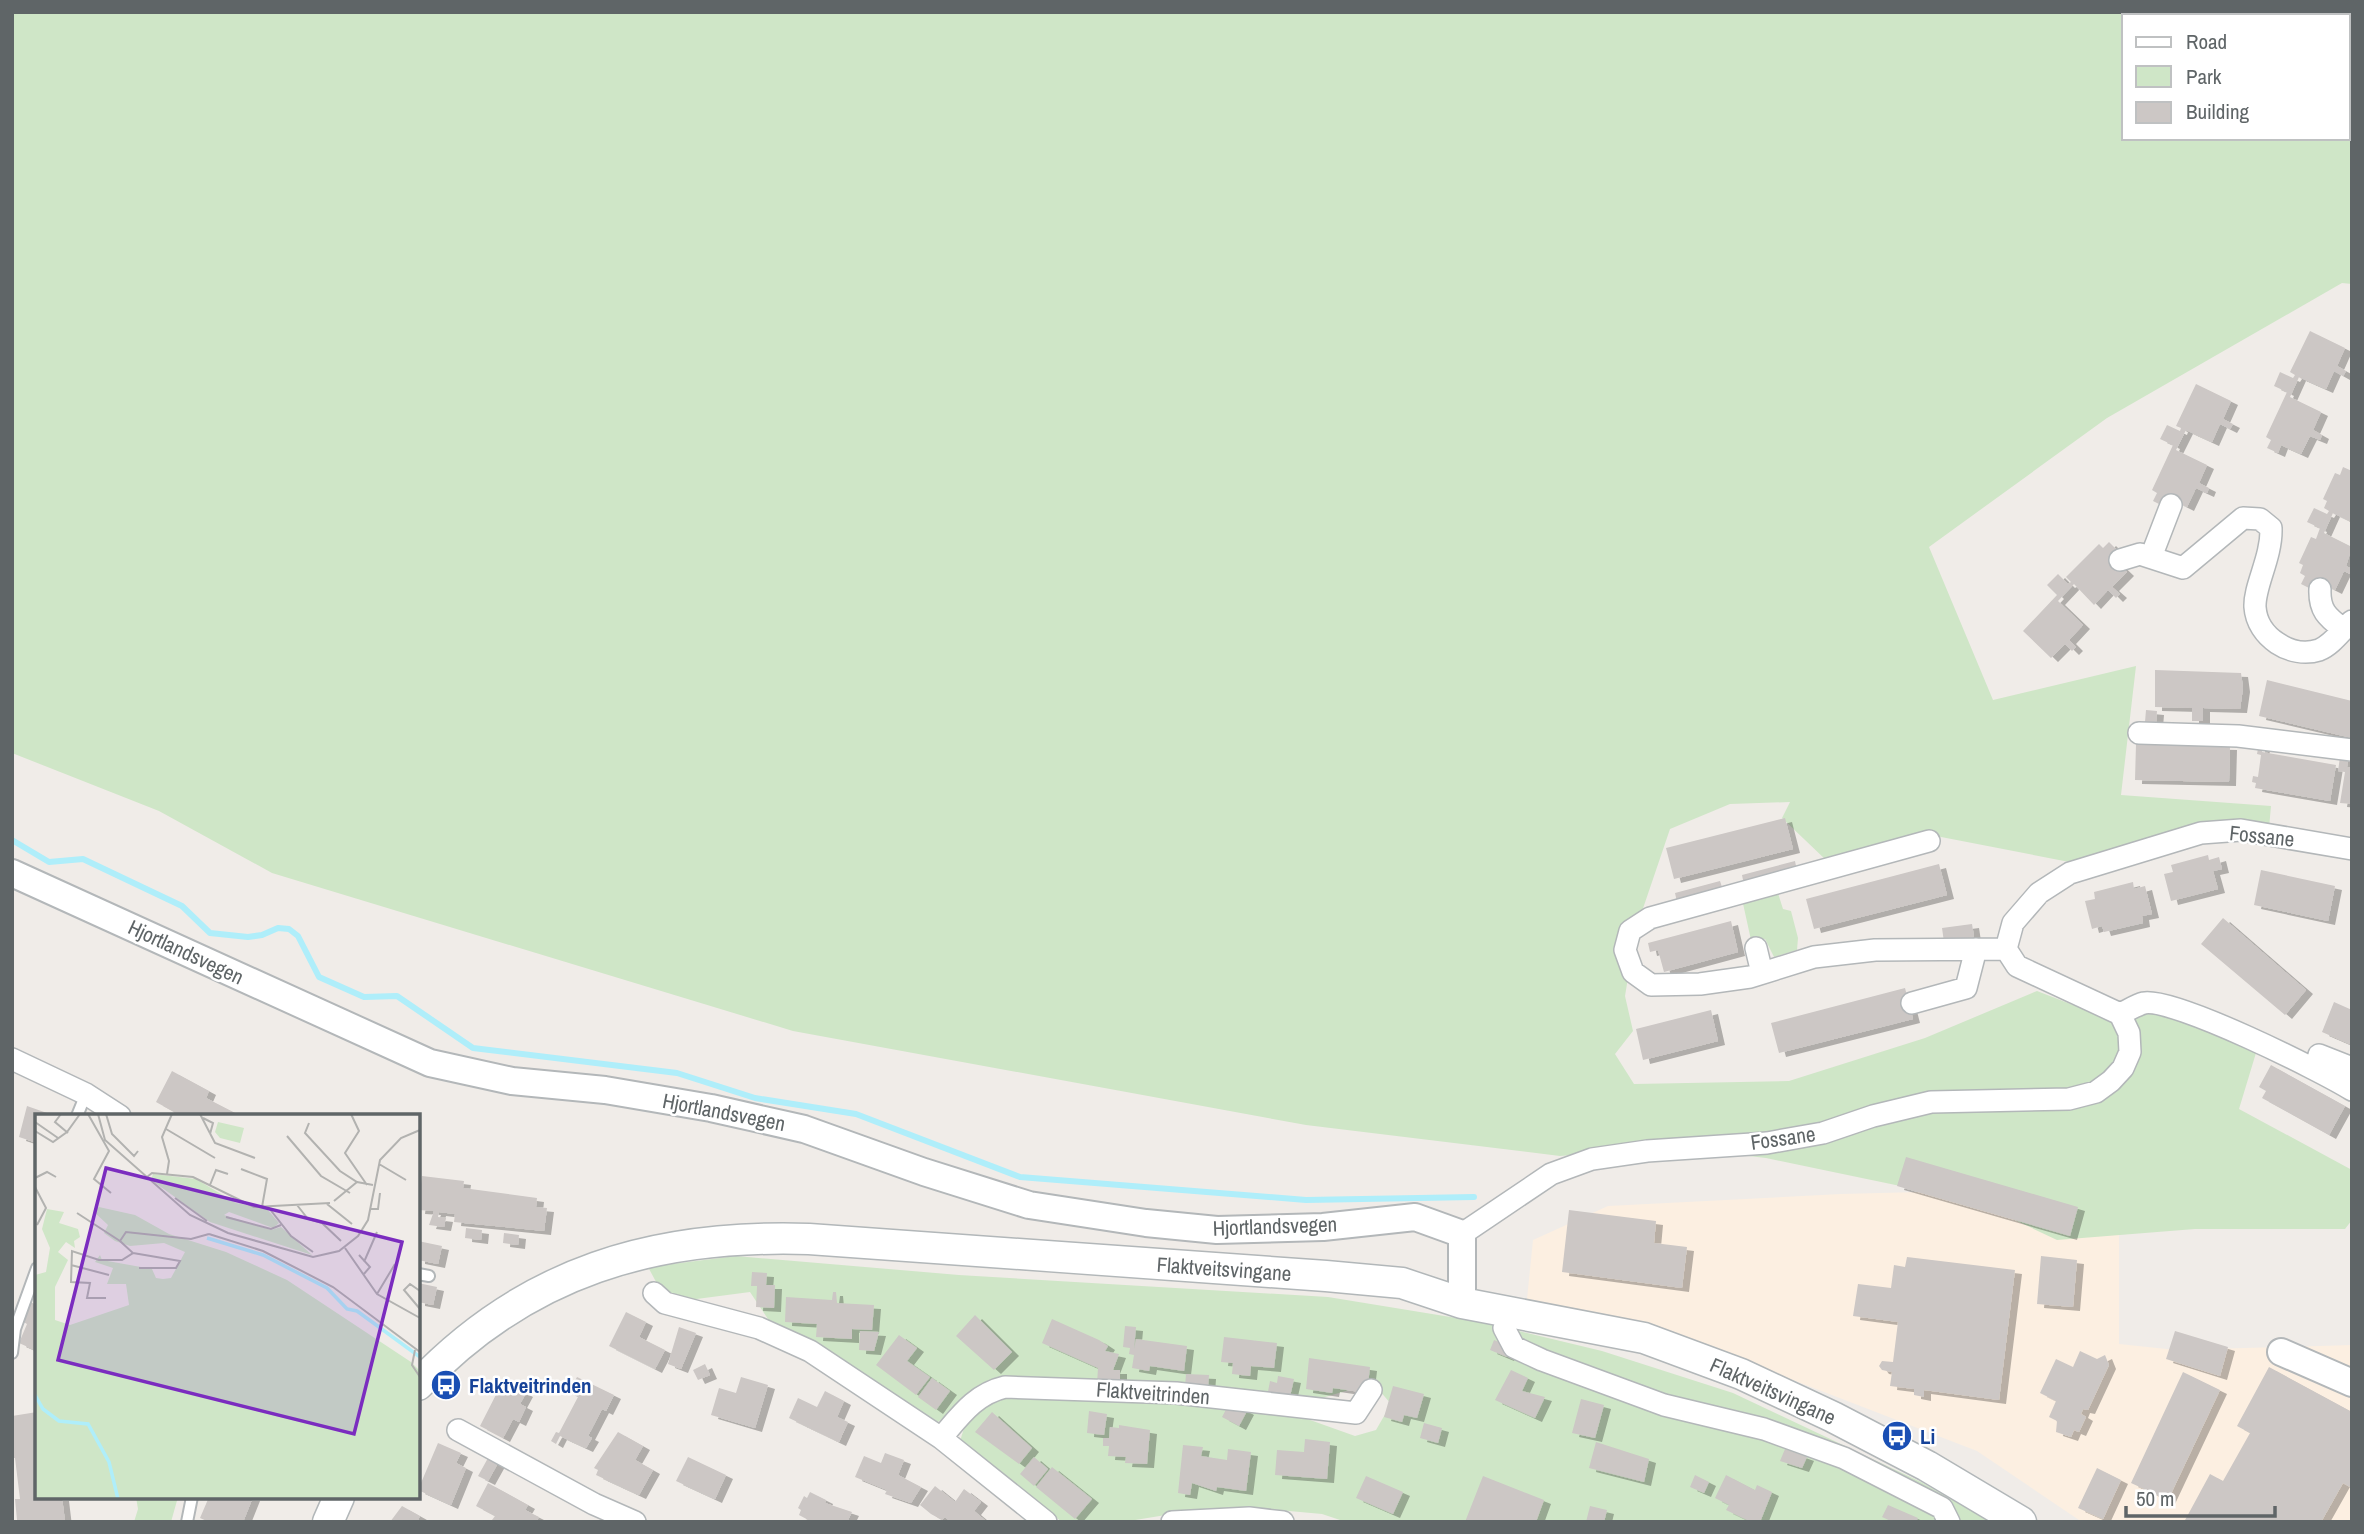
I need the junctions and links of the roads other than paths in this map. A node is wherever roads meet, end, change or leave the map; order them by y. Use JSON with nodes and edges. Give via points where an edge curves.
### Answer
{"nodes":[{"id":1,"x":2171,"y":505,"type":"dead end"},
{"id":2,"x":2151,"y":557,"type":"junction"},
{"id":3,"x":2120,"y":561,"type":"dead end"},
{"id":4,"x":2320,"y":589,"type":"dead end"},
{"id":5,"x":2347,"y":625,"type":"edge"},
{"id":6,"x":2139,"y":733,"type":"dead end"},
{"id":7,"x":2352,"y":750,"type":"edge"},
{"id":8,"x":1929,"y":841,"type":"dead end"},
{"id":9,"x":2352,"y":849,"type":"edge"},
{"id":10,"x":12,"y":873,"type":"edge"},
{"id":11,"x":1756,"y":948,"type":"dead end"},
{"id":12,"x":1976,"y":949,"type":"junction"},
{"id":13,"x":2006,"y":949,"type":"junction"},
{"id":14,"x":1762,"y":973,"type":"junction"},
{"id":15,"x":1912,"y":1003,"type":"dead end"},
{"id":16,"x":2120,"y":1014,"type":"junction"},
{"id":17,"x":2319,"y":1055,"type":"dead end"},
{"id":18,"x":12,"y":1059,"type":"edge"},
{"id":19,"x":2350,"y":1083,"type":"edge"},
{"id":20,"x":86,"y":1094,"type":"junction"},
{"id":21,"x":78,"y":1114,"type":"edge"},
{"id":22,"x":117,"y":1114,"type":"edge"},
{"id":23,"x":1462,"y":1234,"type":"junction"},
{"id":24,"x":35,"y":1274,"type":"edge"},
{"id":25,"x":654,"y":1293,"type":"dead end"},
{"id":26,"x":1462,"y":1303,"type":"junction"},
{"id":27,"x":1504,"y":1328,"type":"dead end"},
{"id":28,"x":2281,"y":1352,"type":"dead end"},
{"id":29,"x":12,"y":1353,"type":"edge"},
{"id":30,"x":420,"y":1383,"type":"edge"},
{"id":31,"x":2352,"y":1383,"type":"edge"},
{"id":32,"x":1371,"y":1390,"type":"dead end"},
{"id":33,"x":458,"y":1430,"type":"dead end"},
{"id":34,"x":941,"y":1438,"type":"junction"},
{"id":35,"x":192,"y":1499,"type":"edge"},
{"id":36,"x":338,"y":1499,"type":"edge"},
{"id":37,"x":187,"y":1522,"type":"edge"},
{"id":38,"x":328,"y":1522,"type":"edge"},
{"id":39,"x":635,"y":1522,"type":"edge"},
{"id":40,"x":1046,"y":1522,"type":"edge"},
{"id":41,"x":1172,"y":1522,"type":"edge"},
{"id":42,"x":1283,"y":1522,"type":"edge"},
{"id":43,"x":1949,"y":1522,"type":"edge"},
{"id":44,"x":2021,"y":1522,"type":"edge"}],
"edges":[{"from":1,"to":2,"type":"street"},
{"from":2,"to":3,"type":"street","via":[[2140,554]]},
{"from":2,"to":5,"type":"street","via":[[2183,568],[2243,518],[2259,519],[2271,528],[2272,547],[2255,606],[2260,626],[2273,641],[2304,652],[2321,649]]},
{"from":4,"to":5,"type":"street","via":[[2324,614]]},
{"from":6,"to":7,"type":"street","via":[[2238,736]]},
{"from":8,"to":14,"type":"street","via":[[1650,918],[1630,931],[1625,950],[1633,972],[1651,985],[1700,984]]},
{"from":9,"to":13,"type":"street","name":"Fossane","via":[[2241,830],[2201,833],[2070,873],[2039,893],[2013,923]]},
{"from":10,"to":23,"type":"street","name":"Hjortlandsvegen","via":[[430,1063],[512,1082],[605,1090],[711,1108],[803,1129],[1029,1205],[1217,1230],[1323,1227],[1415,1217]]},
{"from":11,"to":14,"type":"street"},
{"from":12,"to":13,"type":"street"},
{"from":12,"to":14,"type":"street","via":[[1875,950],[1814,957]]},
{"from":12,"to":15,"type":"street","via":[[1966,988]]},
{"from":13,"to":16,"type":"street","via":[[2017,965]]},
{"from":16,"to":19,"type":"street","via":[[2145,1003],[2171,1006]]},
{"from":16,"to":23,"type":"street","name":"Fossane","via":[[2129,1033],[2130,1052],[2123,1068],[2096,1091],[2069,1099],[1931,1102],[1789,1139],[1592,1159],[1551,1174]]},
{"from":17,"to":19,"type":"street"},
{"from":18,"to":20,"type":"street"},
{"from":20,"to":21,"type":"lane"},
{"from":20,"to":22,"type":"street"},
{"from":23,"to":26,"type":"street"},
{"from":24,"to":29,"type":"lane","via":[[15,1329]]},
{"from":25,"to":34,"type":"street","via":[[665,1303],[790,1341]]},
{"from":26,"to":30,"type":"main road","name":"Flaktveitsvingane","via":[[1402,1283],[755,1237],[638,1252],[578,1275],[494,1318],[452,1349]]},
{"from":26,"to":44,"type":"main road","name":"Flaktveitsvingane","via":[[1644,1338],[1741,1374],[1915,1460]]},
{"from":27,"to":43,"type":"street","name":"Flaktveitsvingane","via":[[1514,1347],[1542,1360],[1664,1405],[1764,1429],[1844,1458],[1942,1508]]},
{"from":28,"to":31,"type":"street"},
{"from":32,"to":34,"type":"street","name":"Flaktveitrinden","via":[[1356,1413],[1175,1393],[1005,1387],[970,1405]]},
{"from":33,"to":39,"type":"street"},
{"from":34,"to":40,"type":"street"},
{"from":35,"to":37,"type":"lane"},
{"from":36,"to":38,"type":"main road"},
{"from":41,"to":42,"type":"street","via":[[1249,1518]]}]}
